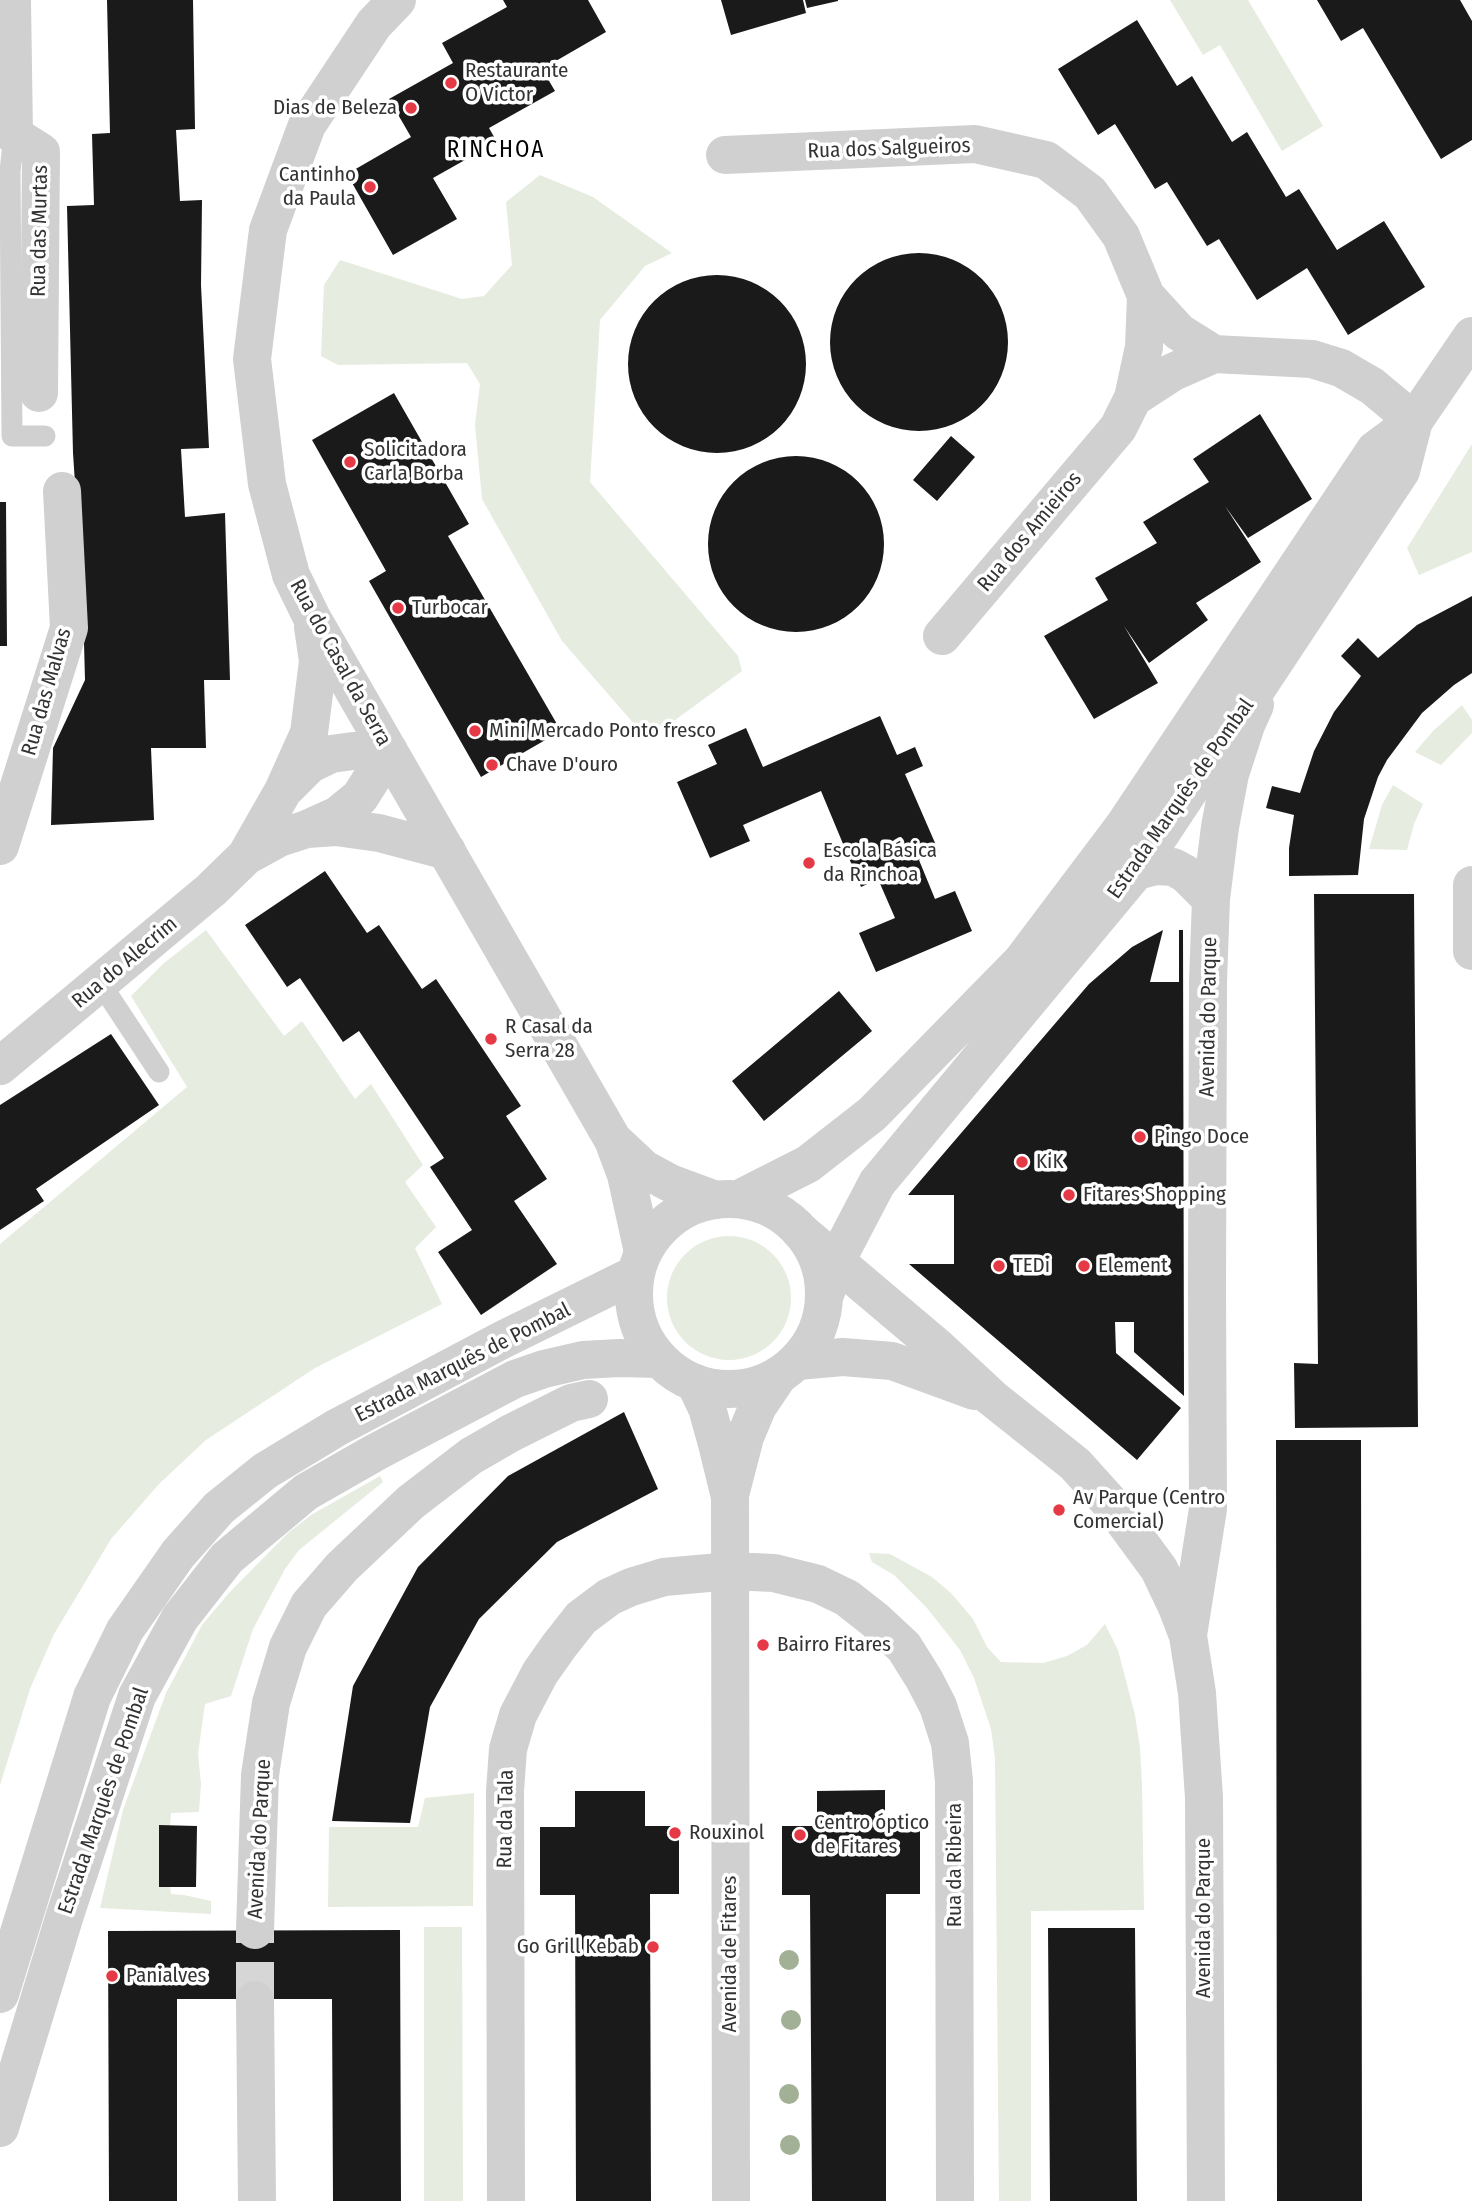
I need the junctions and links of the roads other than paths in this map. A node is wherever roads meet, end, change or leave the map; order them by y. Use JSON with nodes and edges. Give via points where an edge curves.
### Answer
{"nodes":[{"id":1,"x":12,"y":0,"type":"edge"},
{"id":2,"x":397,"y":0,"type":"edge"},
{"id":3,"x":15,"y":135,"type":"junction"},
{"id":4,"x":725,"y":155,"type":"dead end"},
{"id":5,"x":1146,"y":296,"type":"junction"},
{"id":6,"x":1471,"y":340,"type":"edge"},
{"id":7,"x":1144,"y":347,"type":"joint"},
{"id":8,"x":1214,"y":354,"type":"junction"},
{"id":9,"x":39,"y":393,"type":"dead end"},
{"id":10,"x":1125,"y":413,"type":"junction"},
{"id":11,"x":1414,"y":421,"type":"junction"},
{"id":12,"x":45,"y":436,"type":"dead end"},
{"id":13,"x":62,"y":491,"type":"dead end"},
{"id":14,"x":312,"y":618,"type":"junction"},
{"id":15,"x":942,"y":636,"type":"dead end"},
{"id":16,"x":1277,"y":659,"type":"junction"},
{"id":17,"x":389,"y":751,"type":"junction"},
{"id":18,"x":283,"y":791,"type":"junction"},
{"id":19,"x":307,"y":829,"type":"junction"},
{"id":20,"x":0,"y":846,"type":"edge"},
{"id":21,"x":447,"y":851,"type":"junction"},
{"id":22,"x":246,"y":856,"type":"junction"},
{"id":23,"x":1136,"y":871,"type":"junction"},
{"id":24,"x":1472,"y":885,"type":"edge"},
{"id":25,"x":1211,"y":899,"type":"junction"},
{"id":26,"x":1472,"y":951,"type":"edge"},
{"id":27,"x":101,"y":984,"type":"junction"},
{"id":28,"x":5,"y":1051,"type":"edge"},
{"id":29,"x":159,"y":1072,"type":"dead end"},
{"id":30,"x":613,"y":1140,"type":"junction"},
{"id":31,"x":727,"y":1199,"type":"junction"},
{"id":32,"x":640,"y":1263,"type":"junction"},
{"id":33,"x":831,"y":1280,"type":"junction"},
{"id":34,"x":659,"y":1359,"type":"junction"},
{"id":35,"x":788,"y":1368,"type":"junction"},
{"id":36,"x":695,"y":1383,"type":"junction"},
{"id":37,"x":992,"y":1398,"type":"junction"},
{"id":38,"x":589,"y":1399,"type":"dead end"},
{"id":39,"x":730,"y":1497,"type":"junction"},
{"id":40,"x":731,"y":1571,"type":"junction"},
{"id":41,"x":818,"y":1584,"type":"joint"},
{"id":42,"x":1188,"y":1636,"type":"junction"},
{"id":43,"x":255,"y":1930,"type":"tunnel mouth"},
{"id":44,"x":0,"y":1994,"type":"edge"},
{"id":45,"x":254,"y":2000,"type":"tunnel mouth"},
{"id":46,"x":0,"y":2128,"type":"edge"},
{"id":47,"x":257,"y":2201,"type":"edge"},
{"id":48,"x":506,"y":2201,"type":"edge"},
{"id":49,"x":730,"y":2201,"type":"edge"},
{"id":50,"x":956,"y":2201,"type":"edge"},
{"id":51,"x":1206,"y":2201,"type":"edge"}],
"edges":[{"from":1,"to":3,"type":"street"},
{"from":2,"to":14,"type":"street","name":"Rua do Casal da Serra","via":[[374,24],[307,125],[268,230],[252,359],[267,484],[290,575]]},
{"from":3,"to":9,"type":"street","name":"Rua das Murtas","via":[[41,152]]},
{"from":3,"to":12,"type":"lane","via":[[10,171],[12,436]]},
{"from":4,"to":5,"type":"street","name":"Rua dos Salgueiros","via":[[975,144],[1046,160],[1090,193],[1121,236]]},
{"from":5,"to":7,"type":"street","name":"Rua dos Salgueiros"},
{"from":5,"to":8,"type":"street","name":"Rua dos Salgueiros","via":[[1179,332]]},
{"from":5,"to":10,"type":"street","name":"Rua dos Amieiros"},
{"from":6,"to":11,"type":"street","name":"Estrada Marquês de Pombal"},
{"from":7,"to":10,"type":"street","name":"Rua dos Amieiros"},
{"from":8,"to":10,"type":"street","name":"Rua dos Amieiros","via":[[1172,372]]},
{"from":8,"to":11,"type":"street","name":"Rua dos Salgueiros","via":[[1312,359],[1341,368],[1372,386]]},
{"from":10,"to":15,"type":"street","name":"Rua dos Amieiros"},
{"from":11,"to":16,"type":"street","name":"Estrada Marquês de Pombal","via":[[1401,471]]},
{"from":11,"to":31,"type":"street","name":"Estrada Marquês de Pombal","via":[[1375,450],[1123,827],[1022,961],[872,1114],[808,1164]]},
{"from":13,"to":20,"type":"street","name":"Rua das Malvas","via":[[69,628]]},
{"from":14,"to":17,"type":"street","name":"Rua do Casal da Serra"},
{"from":14,"to":18,"type":"street","name":"Rua do Alecrim","via":[[318,661],[309,733]]},
{"from":16,"to":23,"type":"street","name":"Estrada Marquês de Pombal"},
{"from":16,"to":25,"type":"street","name":"Avenida do Parque","via":[[1245,725],[1230,774]]},
{"from":17,"to":18,"type":"street","name":"Rua do Alecrim","via":[[331,754],[310,764]]},
{"from":17,"to":19,"type":"street","name":"Rua do Alecrim","via":[[360,797],[338,815]]},
{"from":17,"to":21,"type":"street","name":"Rua do Casal da Serra"},
{"from":18,"to":22,"type":"street","name":"Rua do Alecrim"},
{"from":19,"to":21,"type":"street","name":"Rua do Alecrim","via":[[336,827],[379,833]]},
{"from":19,"to":22,"type":"street","name":"Rua do Alecrim"},
{"from":21,"to":30,"type":"street","name":"Rua do Casal da Serra"},
{"from":22,"to":27,"type":"street","name":"Rua do Alecrim"},
{"from":23,"to":25,"type":"street","via":[[1173,867]]},
{"from":23,"to":33,"type":"street","name":"Estrada Marquês de Pombal","via":[[877,1183]]},
{"from":24,"to":26,"type":"street"},
{"from":25,"to":42,"type":"street","name":"Avenida do Parque","via":[[1208,1509]]},
{"from":27,"to":28,"type":"street","name":"Rua do Alecrim"},
{"from":27,"to":29,"type":"lane"},
{"from":30,"to":31,"type":"street","name":"Rua do Casal da Serra","via":[[645,1169],[670,1183]]},
{"from":30,"to":32,"type":"street","name":"Rua do Casal da Serra","via":[[626,1175]]},
{"from":31,"to":32,"type":"street","via":[[694,1205],[673,1217],[656,1233]]},
{"from":31,"to":33,"type":"street","via":[[762,1205],[783,1216],[800,1231],[822,1273]]},
{"from":32,"to":34,"type":"street","via":[[635,1298],[638,1321]]},
{"from":32,"to":44,"type":"street","name":"Estrada Marquês de Pombal","via":[[265,1471],[219,1508],[178,1554],[125,1630],[92,1697]]},
{"from":33,"to":35,"type":"street","via":[[811,1342]]},
{"from":33,"to":37,"type":"street","name":"Avenida do Parque","via":[[936,1346]]},
{"from":34,"to":36,"type":"street"},
{"from":34,"to":46,"type":"street","name":"Estrada Marquês de Pombal","via":[[583,1360],[515,1380],[306,1492],[228,1558],[180,1618],[137,1696]]},
{"from":35,"to":36,"type":"street","via":[[759,1384],[738,1389]]},
{"from":35,"to":37,"type":"street","name":"Avenida do Parque","via":[[843,1357],[892,1361]]},
{"from":35,"to":39,"type":"street","name":"Avenida de Fitares","via":[[758,1406]]},
{"from":36,"to":39,"type":"street","name":"Avenida de Fitares","via":[[714,1432]]},
{"from":37,"to":42,"type":"street","name":"Avenida do Parque","via":[[1075,1464],[1112,1506],[1159,1569]]},
{"from":38,"to":43,"type":"street","name":"Avenida do Parque","via":[[571,1403],[471,1456],[411,1502],[309,1605],[288,1647],[271,1703],[260,1775]]},
{"from":39,"to":40,"type":"street","name":"Avenida de Fitares"},
{"from":40,"to":41,"type":"street","name":"Rua da Tala","via":[[774,1573]]},
{"from":40,"to":48,"type":"street","name":"Rua da Tala","via":[[664,1577],[608,1597],[581,1618],[559,1646],[518,1715],[508,1749],[505,1791]]},
{"from":40,"to":49,"type":"street","name":"Avenida de Fitares"},
{"from":41,"to":50,"type":"street","name":"Rua da Ribeira","via":[[847,1598],[904,1647],[938,1706],[950,1743],[954,1781]]},
{"from":42,"to":51,"type":"street","name":"Avenida do Parque","via":[[1197,1693],[1203,1798]]},
{"from":45,"to":47,"type":"street"}]}
